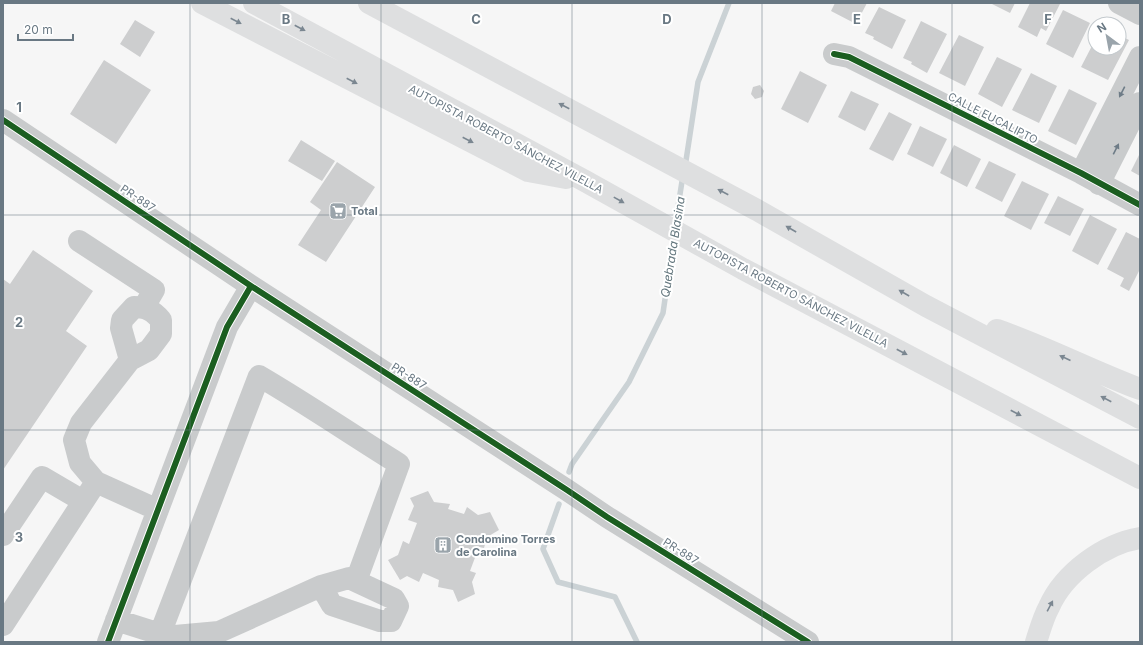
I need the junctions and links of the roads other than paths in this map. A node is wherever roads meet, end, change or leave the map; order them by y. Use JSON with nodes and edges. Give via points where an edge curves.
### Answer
{"nodes":[{"id":1,"x":202,"y":3,"type":"edge"},
{"id":2,"x":254,"y":3,"type":"edge"},
{"id":3,"x":370,"y":3,"type":"edge"},
{"id":4,"x":388,"y":3,"type":"edge"},
{"id":5,"x":403,"y":3,"type":"edge"},
{"id":6,"x":1119,"y":3,"type":"edge"},
{"id":7,"x":1140,"y":14,"type":"edge"},
{"id":8,"x":448,"y":44,"type":"junction"},
{"id":9,"x":834,"y":54,"type":"dead end"},
{"id":10,"x":1140,"y":57,"type":"edge"},
{"id":11,"x":1140,"y":103,"type":"edge"},
{"id":12,"x":3,"y":120,"type":"edge"},
{"id":13,"x":1090,"y":179,"type":"junction"},
{"id":14,"x":584,"y":181,"type":"junction"},
{"id":15,"x":1140,"y":205,"type":"edge"},
{"id":16,"x":79,"y":241,"type":"dead end"},
{"id":17,"x":251,"y":286,"type":"junction"},
{"id":18,"x":926,"y":306,"type":"junction"},
{"id":19,"x":144,"y":307,"type":"junction"},
{"id":20,"x":130,"y":360,"type":"junction"},
{"id":21,"x":1140,"y":389,"type":"edge"},
{"id":22,"x":1140,"y":418,"type":"edge"},
{"id":23,"x":1140,"y":478,"type":"edge"},
{"id":24,"x":96,"y":482,"type":"junction"},
{"id":25,"x":83,"y":501,"type":"junction"},
{"id":26,"x":158,"y":510,"type":"junction"},
{"id":27,"x":3,"y":535,"type":"edge"},
{"id":28,"x":1140,"y":538,"type":"edge"},
{"id":29,"x":356,"y":581,"type":"junction"},
{"id":30,"x":321,"y":586,"type":"junction"},
{"id":31,"x":116,"y":620,"type":"junction"},
{"id":32,"x":3,"y":625,"type":"edge"},
{"id":33,"x":160,"y":634,"type":"junction"},
{"id":34,"x":108,"y":642,"type":"edge"},
{"id":35,"x":808,"y":642,"type":"edge"},
{"id":36,"x":1036,"y":642,"type":"edge"}],
"edges":[{"from":1,"to":14,"type":"highway","one_way":true,"via":[[528,171]]},
{"from":2,"to":14,"type":"highway","name":"AUTOPISTA ROBERTO SÁNCHEZ VILELLA","one_way":true},
{"from":3,"to":8,"type":"highway"},
{"from":4,"to":8,"type":"highway"},
{"from":5,"to":8,"type":"highway"},
{"from":6,"to":7,"type":"street"},
{"from":18,"to":8,"type":"highway","one_way":true,"via":[[757,210]]},
{"from":9,"to":13,"type":"street","name":"CALLE EUCALIPTO","via":[[849,57]]},
{"from":10,"to":13,"type":"street","one_way":true},
{"from":13,"to":11,"type":"street","one_way":true},
{"from":12,"to":17,"type":"street","name":"PR-887"},
{"from":13,"to":15,"type":"street","name":"CALLE EUCALIPTO"},
{"from":14,"to":23,"type":"highway","name":"AUTOPISTA ROBERTO SÁNCHEZ VILELLA","one_way":true},
{"from":16,"to":19,"type":"street","via":[[154,290]]},
{"from":17,"to":26,"type":"street","via":[[227,327]]},
{"from":17,"to":35,"type":"street","name":"PR-887","via":[[607,517]]},
{"from":21,"to":18,"type":"highway","one_way":true,"via":[[1021,338]]},
{"from":22,"to":18,"type":"highway","one_way":true},
{"from":19,"to":20,"type":"street","via":[[134,307],[122,320],[122,335]]},
{"from":19,"to":20,"type":"street","via":[[154,312],[161,320],[161,334],[148,350]]},
{"from":20,"to":24,"type":"street","via":[[81,423],[74,440],[80,463]]},
{"from":24,"to":25,"type":"street"},
{"from":24,"to":26,"type":"street"},
{"from":25,"to":27,"type":"street","via":[[42,477]]},
{"from":25,"to":32,"type":"street"},
{"from":26,"to":31,"type":"street"},
{"from":36,"to":28,"type":"highway","one_way":true,"via":[[1049,606],[1076,570],[1109,548]]},
{"from":29,"to":30,"type":"street","via":[[349,578]]},
{"from":29,"to":30,"type":"street","via":[[394,600],[398,606],[391,621],[380,621],[332,605]]},
{"from":29,"to":33,"type":"street","via":[[399,464],[259,376]]},
{"from":30,"to":33,"type":"street","via":[[219,632],[175,636]]},
{"from":31,"to":33,"type":"street"},
{"from":31,"to":34,"type":"street"}]}
